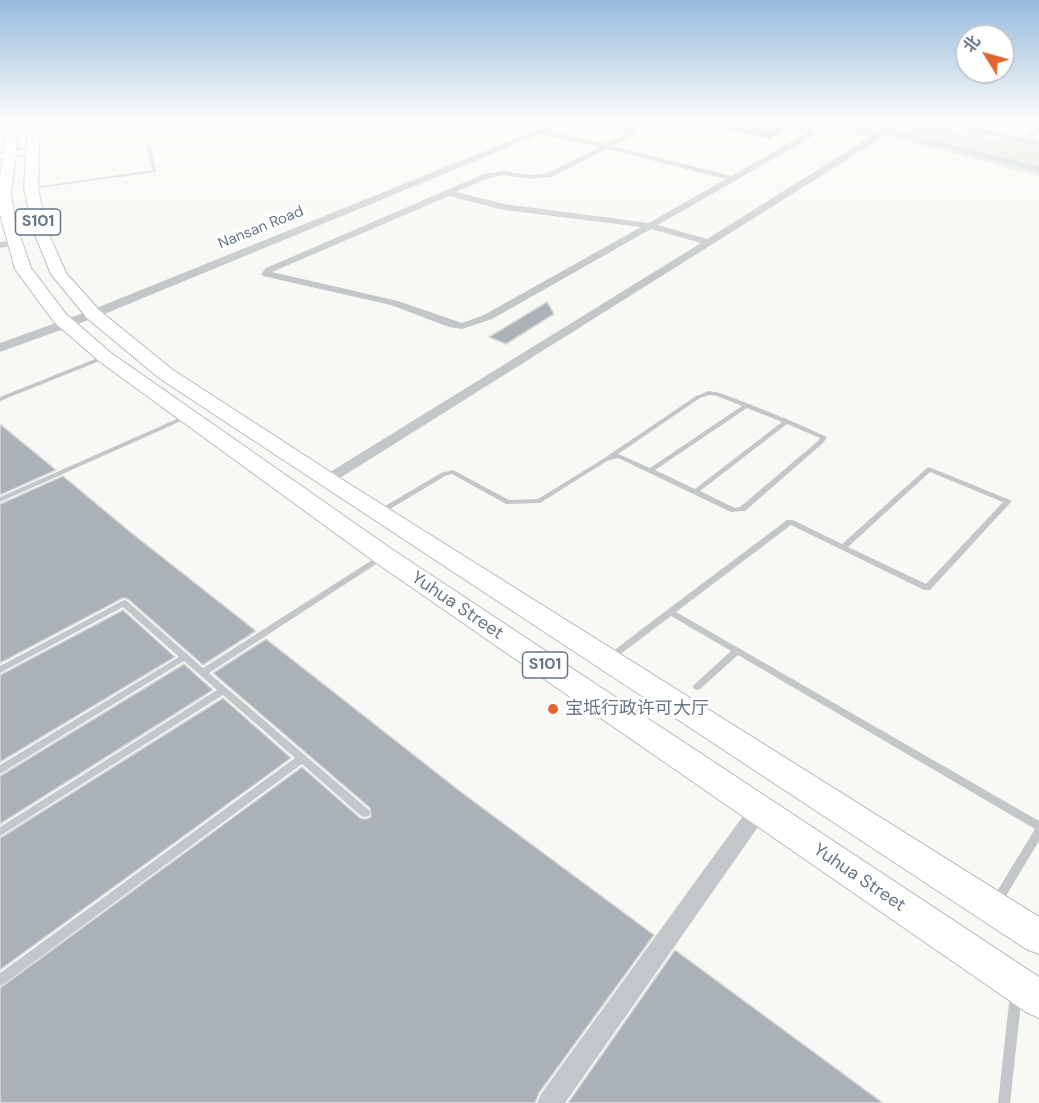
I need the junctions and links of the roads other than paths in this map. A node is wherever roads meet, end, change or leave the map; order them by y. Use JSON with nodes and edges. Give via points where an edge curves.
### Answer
{"nodes":[{"id":1,"x":4,"y":173,"type":"edge"},
{"id":2,"x":31,"y":173,"type":"edge"},
{"id":3,"x":137,"y":173,"type":"edge"},
{"id":4,"x":425,"y":173,"type":"edge"},
{"id":5,"x":438,"y":173,"type":"edge"},
{"id":6,"x":504,"y":173,"type":"edge"},
{"id":7,"x":514,"y":173,"type":"edge"},
{"id":8,"x":550,"y":173,"type":"edge"},
{"id":9,"x":713,"y":173,"type":"edge"},
{"id":10,"x":744,"y":173,"type":"edge"},
{"id":11,"x":819,"y":173,"type":"edge"},
{"id":12,"x":735,"y":179,"type":"junction"},
{"id":13,"x":31,"y":188,"type":"junction"},
{"id":14,"x":2,"y":193,"type":"edge"},
{"id":15,"x":448,"y":193,"type":"junction"},
{"id":16,"x":650,"y":226,"type":"junction"},
{"id":17,"x":709,"y":242,"type":"junction"},
{"id":18,"x":7,"y":244,"type":"edge"},
{"id":19,"x":77,"y":316,"type":"junction"},
{"id":20,"x":0,"y":340,"type":"edge"},
{"id":21,"x":0,"y":348,"type":"edge"},
{"id":22,"x":105,"y":357,"type":"junction"},
{"id":23,"x":0,"y":399,"type":"edge"},
{"id":24,"x":747,"y":405,"type":"junction"},
{"id":25,"x":186,"y":417,"type":"junction"},
{"id":26,"x":787,"y":421,"type":"junction"},
{"id":27,"x":605,"y":460,"type":"junction"},
{"id":28,"x":651,"y":470,"type":"junction"},
{"id":29,"x":327,"y":480,"type":"junction"},
{"id":30,"x":695,"y":492,"type":"junction"},
{"id":31,"x":0,"y":500,"type":"edge"},
{"id":32,"x":380,"y":512,"type":"junction"},
{"id":33,"x":843,"y":547,"type":"junction"},
{"id":34,"x":384,"y":556,"type":"junction"},
{"id":35,"x":670,"y":612,"type":"junction"},
{"id":36,"x":737,"y":651,"type":"junction"},
{"id":37,"x":185,"y":657,"type":"junction"},
{"id":38,"x":607,"y":660,"type":"junction"},
{"id":39,"x":0,"y":670,"type":"edge"},
{"id":40,"x":204,"y":673,"type":"junction"},
{"id":41,"x":697,"y":687,"type":"dead end"},
{"id":42,"x":223,"y":691,"type":"junction"},
{"id":43,"x":301,"y":759,"type":"junction"},
{"id":44,"x":0,"y":770,"type":"edge"},
{"id":45,"x":758,"y":810,"type":"junction"},
{"id":46,"x":365,"y":813,"type":"dead end"},
{"id":47,"x":1039,"y":826,"type":"edge"},
{"id":48,"x":0,"y":832,"type":"edge"},
{"id":49,"x":1039,"y":832,"type":"edge"},
{"id":50,"x":993,"y":908,"type":"junction"},
{"id":51,"x":1039,"y":937,"type":"edge"},
{"id":52,"x":0,"y":980,"type":"edge"},
{"id":53,"x":1028,"y":991,"type":"edge"},
{"id":54,"x":550,"y":1103,"type":"edge"},
{"id":55,"x":1004,"y":1103,"type":"edge"}],
"edges":[{"from":1,"to":14,"type":"main road","name":"Yuhua Street","number":"S101"},
{"from":2,"to":13,"type":"main road","name":"Yuhua Street","number":"S101"},
{"from":3,"to":13,"type":"lane"},
{"from":4,"to":19,"type":"street","name":"Nansan Road"},
{"from":5,"to":19,"type":"street","name":"Nansan Road"},
{"from":6,"to":15,"type":"street"},
{"from":7,"to":8,"type":"street","via":[[541,178]]},
{"from":9,"to":12,"type":"street"},
{"from":10,"to":12,"type":"street"},
{"from":11,"to":17,"type":"street"},
{"from":12,"to":16,"type":"street"},
{"from":13,"to":19,"type":"main road","name":"Yuhua Street","number":"S101","via":[[40,230]]},
{"from":14,"to":18,"type":"main road","name":"Yuhua Street","number":"S101"},
{"from":15,"to":16,"type":"street","via":[[504,207]]},
{"from":15,"to":16,"type":"street","via":[[266,274],[394,303],[462,326],[488,317]]},
{"from":16,"to":17,"type":"street"},
{"from":17,"to":29,"type":"street"},
{"from":18,"to":19,"type":"main road","name":"Yuhua Street","number":"S101","via":[[29,280]]},
{"from":19,"to":20,"type":"street","name":"Nansan Road"},
{"from":19,"to":21,"type":"street","name":"Nansan Road"},
{"from":19,"to":22,"type":"main road","name":"Yuhua Street","number":"S101"},
{"from":19,"to":29,"type":"main road","name":"Yuhua Street","number":"S101"},
{"from":22,"to":23,"type":"lane"},
{"from":22,"to":25,"type":"main road","name":"Yuhua Street","number":"S101"},
{"from":24,"to":26,"type":"lane"},
{"from":24,"to":27,"type":"lane","via":[[718,394],[698,397]]},
{"from":24,"to":28,"type":"lane"},
{"from":25,"to":31,"type":"lane"},
{"from":25,"to":34,"type":"main road","name":"Yuhua Street","number":"S101"},
{"from":26,"to":30,"type":"lane"},
{"from":26,"to":30,"type":"lane","via":[[824,437],[742,508],[734,510]]},
{"from":27,"to":28,"type":"lane","via":[[619,456]]},
{"from":27,"to":32,"type":"lane","via":[[540,501],[508,502],[453,472],[442,474]]},
{"from":28,"to":30,"type":"lane"},
{"from":29,"to":32,"type":"main road","name":"Yuhua Street","number":"S101"},
{"from":32,"to":38,"type":"main road","name":"Yuhua Street","number":"S101"},
{"from":33,"to":33,"type":"lane","via":[[927,588],[1008,501],[929,469]]},
{"from":33,"to":35,"type":"lane","via":[[790,522]]},
{"from":34,"to":40,"type":"lane"},
{"from":34,"to":45,"type":"main road","name":"Yuhua Street","number":"S101"},
{"from":35,"to":36,"type":"lane"},
{"from":35,"to":38,"type":"lane"},
{"from":36,"to":41,"type":"lane"},
{"from":36,"to":47,"type":"lane"},
{"from":37,"to":39,"type":"lane","via":[[124,603]]},
{"from":37,"to":40,"type":"lane"},
{"from":37,"to":44,"type":"lane"},
{"from":38,"to":50,"type":"main road","name":"Yuhua Street","number":"S101"},
{"from":40,"to":42,"type":"lane"},
{"from":42,"to":43,"type":"lane"},
{"from":42,"to":48,"type":"lane"},
{"from":43,"to":46,"type":"lane"},
{"from":43,"to":52,"type":"lane"},
{"from":45,"to":53,"type":"main road","name":"Yuhua Street","number":"S101"},
{"from":45,"to":54,"type":"street"},
{"from":49,"to":50,"type":"lane"},
{"from":50,"to":51,"type":"main road","name":"Yuhua Street","number":"S101"},
{"from":53,"to":55,"type":"lane"}]}
